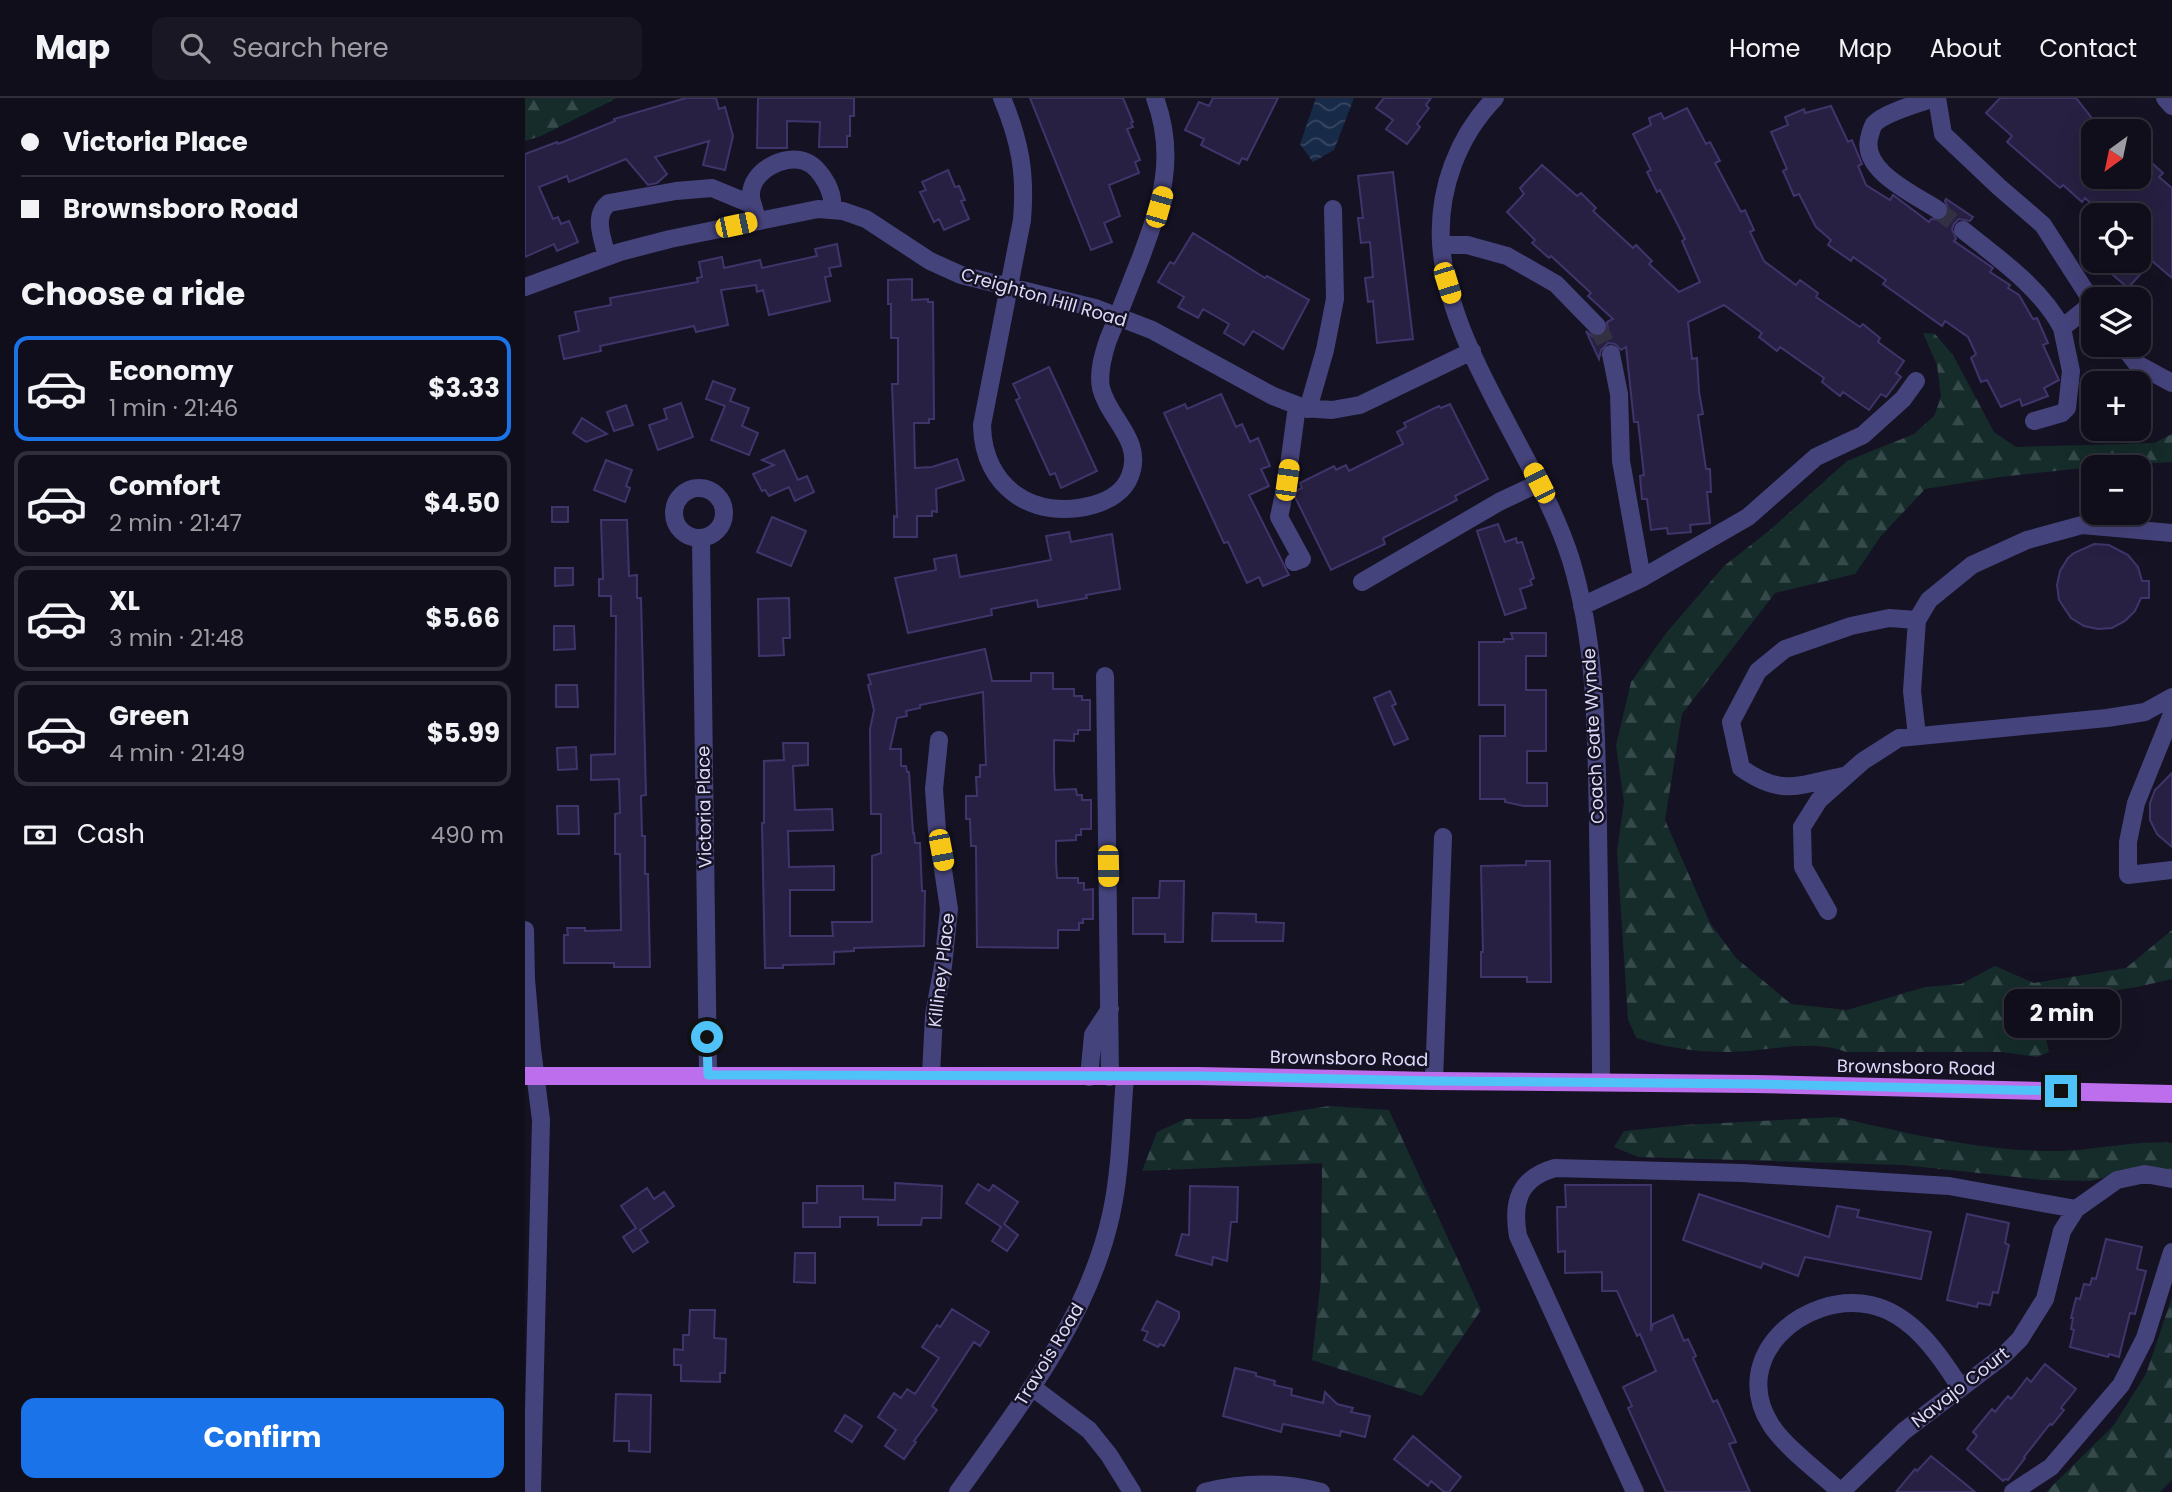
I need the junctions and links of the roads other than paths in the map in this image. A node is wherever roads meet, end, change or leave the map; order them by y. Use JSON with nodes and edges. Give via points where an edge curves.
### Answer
{"nodes":[{"id":1,"x":1002,"y":98,"type":"edge"},
{"id":2,"x":1155,"y":98,"type":"edge"},
{"id":3,"x":1495,"y":98,"type":"edge"},
{"id":4,"x":1935,"y":98,"type":"edge"},
{"id":5,"x":2165,"y":98,"type":"edge"},
{"id":6,"x":2172,"y":106,"type":"edge"},
{"id":7,"x":1333,"y":209,"type":"dead end"},
{"id":8,"x":1938,"y":210,"type":"tunnel mouth"},
{"id":9,"x":831,"y":211,"type":"junction"},
{"id":10,"x":755,"y":213,"type":"junction"},
{"id":11,"x":1963,"y":230,"type":"tunnel mouth"},
{"id":12,"x":1441,"y":245,"type":"junction"},
{"id":13,"x":607,"y":257,"type":"junction"},
{"id":14,"x":1009,"y":286,"type":"junction"},
{"id":15,"x":525,"y":287,"type":"edge"},
{"id":16,"x":2083,"y":287,"type":"edge"},
{"id":17,"x":2081,"y":313,"type":"edge"},
{"id":18,"x":1118,"y":316,"type":"junction"},
{"id":19,"x":1597,"y":326,"type":"tunnel mouth"},
{"id":20,"x":2062,"y":328,"type":"junction"},
{"id":21,"x":1472,"y":351,"type":"junction"},
{"id":22,"x":1611,"y":354,"type":"tunnel mouth"},
{"id":23,"x":2131,"y":357,"type":"edge"},
{"id":24,"x":1916,"y":381,"type":"dead end"},
{"id":25,"x":2172,"y":383,"type":"edge"},
{"id":26,"x":1303,"y":407,"type":"junction"},
{"id":27,"x":2034,"y":421,"type":"dead end"},
{"id":28,"x":1539,"y":483,"type":"junction"},
{"id":29,"x":2172,"y":533,"type":"edge"},
{"id":30,"x":701,"y":539,"type":"dead end"},
{"id":31,"x":1294,"y":562,"type":"dead end"},
{"id":32,"x":1642,"y":578,"type":"junction"},
{"id":33,"x":1361,"y":582,"type":"dead end"},
{"id":34,"x":1583,"y":606,"type":"junction"},
{"id":35,"x":1917,"y":620,"type":"junction"},
{"id":36,"x":1105,"y":676,"type":"dead end"},
{"id":37,"x":2172,"y":697,"type":"edge"},
{"id":38,"x":2172,"y":714,"type":"edge"},
{"id":39,"x":1917,"y":736,"type":"junction"},
{"id":40,"x":939,"y":740,"type":"dead end"},
{"id":41,"x":1846,"y":775,"type":"junction"},
{"id":42,"x":1443,"y":837,"type":"dead end"},
{"id":43,"x":2172,"y":870,"type":"edge"},
{"id":44,"x":1828,"y":911,"type":"dead end"},
{"id":45,"x":525,"y":930,"type":"edge"},
{"id":46,"x":526,"y":979,"type":"edge"},
{"id":47,"x":1110,"y":1009,"type":"junction"},
{"id":48,"x":708,"y":1075,"type":"junction"},
{"id":49,"x":932,"y":1075,"type":"junction"},
{"id":50,"x":530,"y":1076,"type":"edge"},
{"id":51,"x":1089,"y":1077,"type":"junction"},
{"id":52,"x":1117,"y":1077,"type":"junction"},
{"id":53,"x":1434,"y":1081,"type":"junction"},
{"id":54,"x":1601,"y":1082,"type":"junction"},
{"id":55,"x":2172,"y":1094,"type":"edge"},
{"id":56,"x":2172,"y":1179,"type":"edge"},
{"id":57,"x":2076,"y":1209,"type":"junction"},
{"id":58,"x":2172,"y":1252,"type":"edge"},
{"id":59,"x":1032,"y":1387,"type":"junction"},
{"id":60,"x":1960,"y":1387,"type":"junction"},
{"id":61,"x":532,"y":1492,"type":"edge"},
{"id":62,"x":958,"y":1492,"type":"edge"},
{"id":63,"x":1132,"y":1492,"type":"edge"},
{"id":64,"x":1205,"y":1492,"type":"edge"},
{"id":65,"x":1321,"y":1492,"type":"edge"},
{"id":66,"x":1635,"y":1492,"type":"edge"},
{"id":67,"x":1841,"y":1492,"type":"edge"},
{"id":68,"x":2013,"y":1492,"type":"edge"}],
"edges":[{"from":1,"to":14,"type":"street","via":[[1017,137],[1024,174],[1022,220]]},
{"from":2,"to":18,"type":"street","via":[[1164,127],[1162,193]]},
{"from":3,"to":12,"type":"street","name":"Coach Gate Wynde","via":[[1456,155],[1445,192]]},
{"from":4,"to":8,"type":"street","via":[[1873,125],[1868,153],[1889,178]]},
{"from":4,"to":16,"type":"street","via":[[1943,134],[2043,225]]},
{"from":5,"to":6,"type":"street"},
{"from":7,"to":26,"type":"street","via":[[1335,299],[1325,350]]},
{"from":9,"to":10,"type":"street","name":"Creighton Hill Road"},
{"from":9,"to":10,"type":"street","via":[[830,191],[819,172],[804,161],[791,159],[759,175],[751,195]]},
{"from":9,"to":14,"type":"street","name":"Creighton Hill Road","via":[[873,222],[945,269]]},
{"from":10,"to":13,"type":"street","name":"Creighton Hill Road"},
{"from":10,"to":13,"type":"street","via":[[712,188],[609,203],[599,216]]},
{"from":11,"to":20,"type":"street","via":[[2017,273],[2054,312]]},
{"from":12,"to":19,"type":"street","via":[[1467,245],[1507,256],[1556,284]]},
{"from":12,"to":21,"type":"street","name":"Coach Gate Wynde","via":[[1447,283]]},
{"from":13,"to":15,"type":"street","name":"Creighton Hill Road"},
{"from":14,"to":18,"type":"street","name":"Creighton Hill Road"},
{"from":14,"to":18,"type":"street","via":[[982,437],[999,480],[1035,505],[1085,507],[1108,499],[1129,479],[1133,451],[1129,437],[1104,396],[1100,379],[1102,359]]},
{"from":17,"to":20,"type":"street"},
{"from":18,"to":26,"type":"street","name":"Creighton Hill Road"},
{"from":20,"to":27,"type":"street","via":[[2071,371],[2067,408]]},
{"from":21,"to":26,"type":"street","name":"Creighton Hill Road","via":[[1360,405],[1332,410]]},
{"from":21,"to":28,"type":"street","name":"Coach Gate Wynde"},
{"from":22,"to":32,"type":"street","via":[[1619,394],[1621,461]]},
{"from":23,"to":25,"type":"street"},
{"from":24,"to":32,"type":"street","via":[[1863,435],[1816,457],[1748,517]]},
{"from":26,"to":31,"type":"street","via":[[1279,517],[1302,559]]},
{"from":28,"to":33,"type":"street"},
{"from":28,"to":34,"type":"street","name":"Coach Gate Wynde","via":[[1570,557]]},
{"from":29,"to":35,"type":"street","via":[[2083,525],[2027,540],[1972,565],[1929,600]]},
{"from":30,"to":48,"type":"street","name":"Victoria Place"},
{"from":32,"to":34,"type":"street"},
{"from":34,"to":54,"type":"street","name":"Coach Gate Wynde","via":[[1596,715]]},
{"from":35,"to":39,"type":"street","via":[[1912,691]]},
{"from":35,"to":41,"type":"street","via":[[1889,618],[1785,649],[1758,671],[1731,722],[1741,768],[1761,782],[1786,788]]},
{"from":36,"to":47,"type":"street","name":"Travois Road"},
{"from":37,"to":39,"type":"street","via":[[2145,712],[2120,716]]},
{"from":38,"to":43,"type":"street","via":[[2136,803],[2128,842],[2128,875]]},
{"from":39,"to":41,"type":"street","via":[[1899,738]]},
{"from":40,"to":49,"type":"street","name":"Killiney Place","via":[[934,789],[950,909],[934,1015]]},
{"from":41,"to":44,"type":"street","via":[[1819,800],[1802,827],[1803,867]]},
{"from":42,"to":53,"type":"street"},
{"from":45,"to":46,"type":"street"},
{"from":46,"to":50,"type":"street"},
{"from":47,"to":51,"type":"street","via":[[1093,1035]]},
{"from":47,"to":52,"type":"street","name":"Travois Road"},
{"from":48,"to":49,"type":"main road","name":"Brownsboro Road"},
{"from":48,"to":50,"type":"main road","name":"Brownsboro Road"},
{"from":49,"to":51,"type":"main road","name":"Brownsboro Road"},
{"from":50,"to":61,"type":"street","via":[[541,1120]]},
{"from":51,"to":52,"type":"main road","name":"Brownsboro Road"},
{"from":52,"to":53,"type":"main road","name":"Brownsboro Road"},
{"from":52,"to":59,"type":"street","name":"Travois Road","via":[[1117,1179],[1103,1245],[1085,1295]]},
{"from":53,"to":54,"type":"main road","name":"Brownsboro Road"},
{"from":54,"to":55,"type":"main road","name":"Brownsboro Road"},
{"from":56,"to":57,"type":"street","name":"Navajo Court","via":[[2145,1174],[2117,1180]]},
{"from":57,"to":60,"type":"street","name":"Navajo Court","via":[[2062,1231],[2045,1299],[2035,1318],[2003,1356]]},
{"from":57,"to":66,"type":"street","via":[[1949,1186],[1742,1173],[1555,1168],[1539,1173],[1518,1198],[1514,1216],[1518,1236]]},
{"from":58,"to":68,"type":"street","via":[[2145,1338],[2121,1385],[2051,1467]]},
{"from":59,"to":62,"type":"street","name":"Travois Road"},
{"from":59,"to":63,"type":"street","via":[[1089,1430]]},
{"from":60,"to":67,"type":"street","name":"Navajo Court","via":[[1904,1431]]},
{"from":60,"to":67,"type":"street","via":[[1930,1343],[1895,1315],[1873,1305],[1847,1303],[1811,1311],[1783,1330],[1762,1366],[1760,1392],[1766,1415],[1778,1434]]},
{"from":64,"to":65,"type":"street","via":[[1254,1485]]}]}
